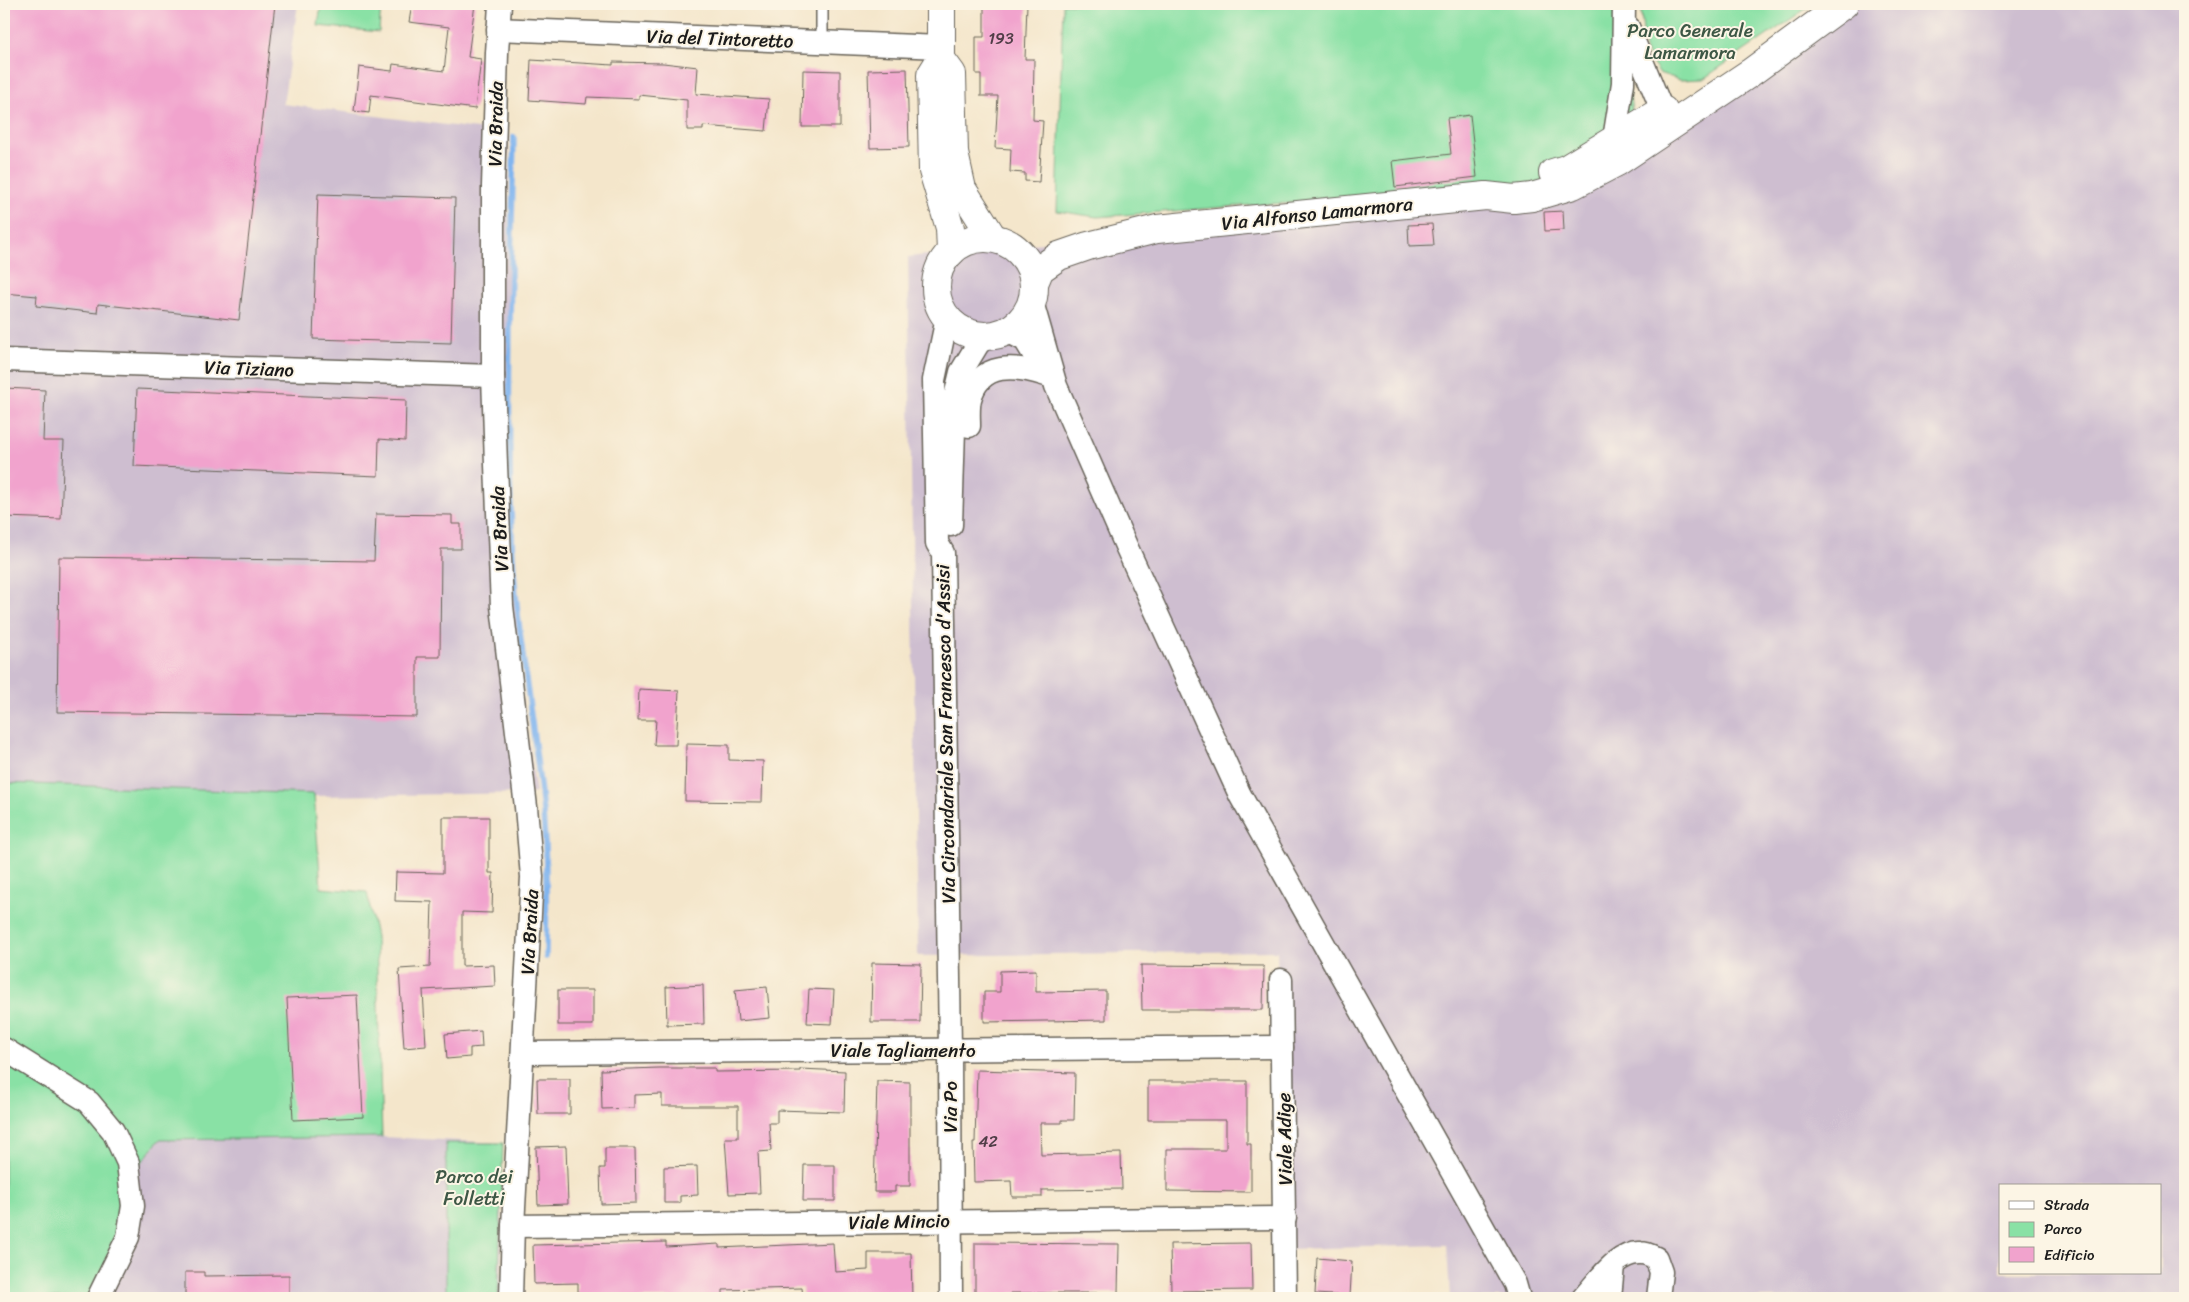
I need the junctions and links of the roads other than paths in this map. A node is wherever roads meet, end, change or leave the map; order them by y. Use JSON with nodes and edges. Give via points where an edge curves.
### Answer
{"nodes":[{"id":1,"x":500,"y":4,"type":"edge"},
{"id":2,"x":822,"y":4,"type":"edge"},
{"id":3,"x":941,"y":4,"type":"edge"},
{"id":4,"x":1822,"y":4,"type":"edge"},
{"id":5,"x":1844,"y":4,"type":"edge"},
{"id":6,"x":1624,"y":11,"type":"edge"},
{"id":7,"x":498,"y":29,"type":"junction"},
{"id":8,"x":822,"y":42,"type":"junction"},
{"id":9,"x":941,"y":53,"type":"junction"},
{"id":10,"x":1750,"y":73,"type":"junction"},
{"id":11,"x":1623,"y":83,"type":"junction"},
{"id":12,"x":1656,"y":119,"type":"junction"},
{"id":13,"x":1614,"y":139,"type":"junction"},
{"id":14,"x":1587,"y":178,"type":"junction"},
{"id":15,"x":1486,"y":196,"type":"junction"},
{"id":16,"x":1148,"y":231,"type":"junction"},
{"id":17,"x":1005,"y":244,"type":"junction"},
{"id":18,"x":951,"y":252,"type":"junction"},
{"id":19,"x":1033,"y":292,"type":"junction"},
{"id":20,"x":947,"y":318,"type":"junction"},
{"id":21,"x":997,"y":334,"type":"junction"},
{"id":22,"x":4,"y":360,"type":"edge"},
{"id":23,"x":493,"y":376,"type":"junction"},
{"id":24,"x":1051,"y":380,"type":"junction"},
{"id":25,"x":951,"y":513,"type":"junction"},
{"id":26,"x":943,"y":553,"type":"junction"},
{"id":27,"x":948,"y":915,"type":"joint"},
{"id":28,"x":1281,"y":980,"type":"dead end"},
{"id":29,"x":1282,"y":1047,"type":"junction"},
{"id":30,"x":4,"y":1049,"type":"edge"},
{"id":31,"x":950,"y":1049,"type":"junction"},
{"id":32,"x":524,"y":1053,"type":"junction"},
{"id":33,"x":1285,"y":1218,"type":"junction"},
{"id":34,"x":950,"y":1220,"type":"junction"},
{"id":35,"x":513,"y":1226,"type":"junction"},
{"id":36,"x":1613,"y":1265,"type":"junction"},
{"id":37,"x":1517,"y":1291,"type":"edge"},
{"id":38,"x":98,"y":1298,"type":"edge"},
{"id":39,"x":511,"y":1298,"type":"edge"},
{"id":40,"x":951,"y":1298,"type":"edge"},
{"id":41,"x":1285,"y":1298,"type":"edge"},
{"id":42,"x":1538,"y":1298,"type":"edge"},
{"id":43,"x":1583,"y":1298,"type":"edge"},
{"id":44,"x":1610,"y":1298,"type":"edge"},
{"id":45,"x":1658,"y":1298,"type":"edge"}],
"edges":[{"from":1,"to":7,"type":"street","name":"Via Braida"},
{"from":2,"to":8,"type":"lane"},
{"from":3,"to":9,"type":"street"},
{"from":4,"to":12,"type":"street","name":"Via Alfonso Lamarmora"},
{"from":5,"to":10,"type":"street","name":"Via Alfonso Lamarmora"},
{"from":6,"to":11,"type":"street"},
{"from":6,"to":12,"type":"street"},
{"from":7,"to":8,"type":"street","name":"Via del Tintoretto"},
{"from":7,"to":23,"type":"street","name":"Via Braida"},
{"from":8,"to":9,"type":"street","name":"Via del Tintoretto"},
{"from":9,"to":17,"type":"street","via":[[952,74],[954,153],[962,189]]},
{"from":9,"to":18,"type":"street","via":[[931,75],[933,171],[950,228]]},
{"from":10,"to":12,"type":"street","name":"Via Alfonso Lamarmora","via":[[1725,81]]},
{"from":10,"to":14,"type":"street","name":"Via Alfonso Lamarmora","via":[[1617,162]]},
{"from":11,"to":12,"type":"street"},
{"from":11,"to":13,"type":"street"},
{"from":12,"to":13,"type":"street","name":"Via Alfonso Lamarmora"},
{"from":12,"to":14,"type":"street","name":"Via Alfonso Lamarmora"},
{"from":13,"to":15,"type":"street","name":"Via Alfonso Lamarmora","via":[[1566,169]]},
{"from":14,"to":15,"type":"street","name":"Via Alfonso Lamarmora","via":[[1532,197]]},
{"from":15,"to":16,"type":"street","name":"Via Alfonso Lamarmora"},
{"from":16,"to":17,"type":"street","via":[[1091,233]]},
{"from":16,"to":19,"type":"street","name":"Via Circondariale San Francesco d'Assisi","via":[[1059,256],[1040,269]]},
{"from":17,"to":18,"type":"street","via":[[970,240]]},
{"from":17,"to":19,"type":"street","via":[[1025,259],[1031,270]]},
{"from":18,"to":20,"type":"street","via":[[942,264],[937,284],[940,306]]},
{"from":19,"to":21,"type":"street","name":"Via Circondariale San Francesco d'Assisi","via":[[1026,314],[1018,324]]},
{"from":19,"to":24,"type":"street"},
{"from":20,"to":21,"type":"street","via":[[972,334]]},
{"from":20,"to":26,"type":"street","name":"Via Circondariale San Francesco d'Assisi","via":[[934,380],[937,543]]},
{"from":21,"to":24,"type":"street","via":[[1024,340]]},
{"from":21,"to":25,"type":"street","name":"Via Circondariale San Francesco d'Assisi","via":[[978,344],[961,372],[955,397]]},
{"from":22,"to":23,"type":"street","name":"Via Tiziano"},
{"from":23,"to":32,"type":"street","name":"Via Braida","via":[[502,606],[532,877]]},
{"from":24,"to":25,"type":"street","via":[[1026,368],[1005,368],[989,372],[975,388],[970,401],[967,498]]},
{"from":24,"to":37,"type":"street","via":[[1240,795]]},
{"from":25,"to":26,"type":"street","name":"Via Circondariale San Francesco d'Assisi","via":[[951,543]]},
{"from":26,"to":27,"type":"street","name":"Via Circondariale San Francesco d'Assisi"},
{"from":27,"to":31,"type":"street","name":"Via Po"},
{"from":28,"to":29,"type":"street","name":"Viale Adige"},
{"from":29,"to":31,"type":"street","name":"Viale Tagliamento"},
{"from":29,"to":33,"type":"street","name":"Viale Adige"},
{"from":30,"to":38,"type":"street","via":[[89,1102],[113,1131],[128,1163],[133,1206],[128,1237]]},
{"from":31,"to":32,"type":"street","name":"Viale Tagliamento"},
{"from":31,"to":34,"type":"street","name":"Via Po"},
{"from":32,"to":35,"type":"street","name":"Via Braida"},
{"from":33,"to":34,"type":"street","name":"Viale Mincio"},
{"from":33,"to":41,"type":"street","name":"Viale Adige"},
{"from":34,"to":35,"type":"street","name":"Viale Mincio"},
{"from":34,"to":40,"type":"street","name":"Via Po"},
{"from":35,"to":39,"type":"street","name":"Via Braida"},
{"from":36,"to":43,"type":"street"},
{"from":36,"to":44,"type":"street"},
{"from":36,"to":45,"type":"street","via":[[1624,1257],[1640,1253],[1656,1258],[1660,1272]]},
{"from":37,"to":42,"type":"street"}]}
